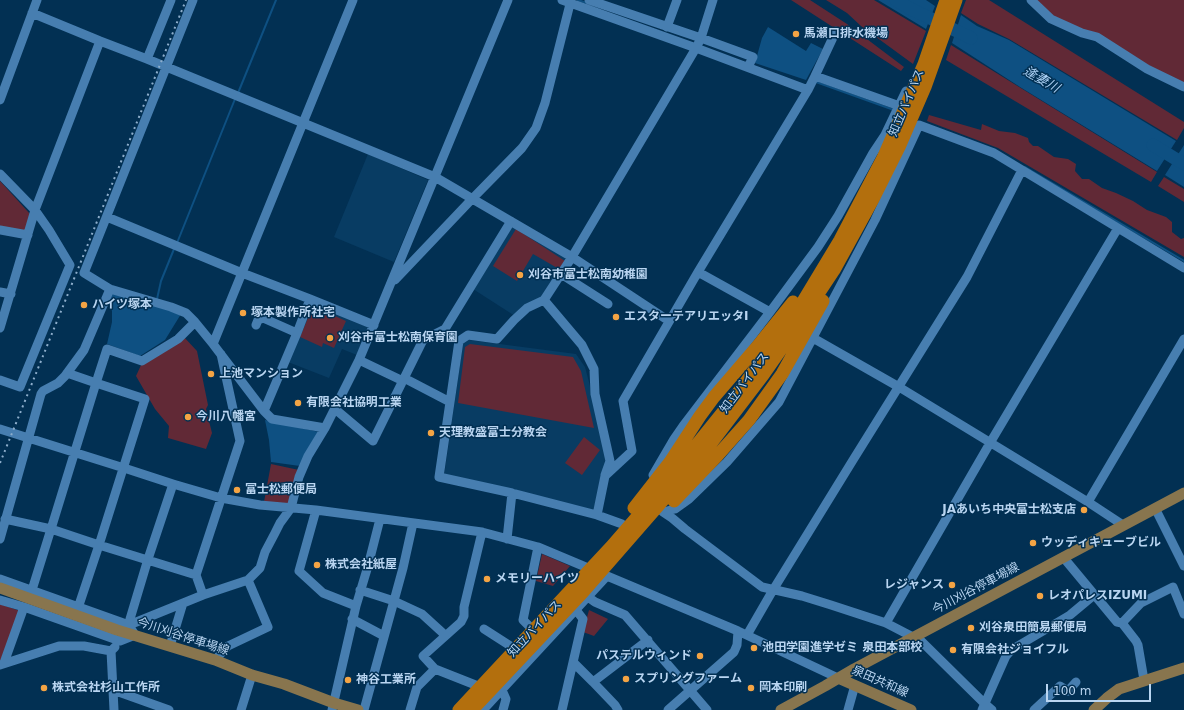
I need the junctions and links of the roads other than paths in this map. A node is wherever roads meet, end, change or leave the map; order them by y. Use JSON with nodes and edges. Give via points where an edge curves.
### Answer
{"nodes":[{"id":1,"x":37,"y":0,"type":"edge"},
{"id":2,"x":171,"y":0,"type":"edge"},
{"id":3,"x":193,"y":0,"type":"edge"},
{"id":4,"x":353,"y":0,"type":"edge"},
{"id":5,"x":508,"y":0,"type":"edge"},
{"id":6,"x":589,"y":0,"type":"edge"},
{"id":7,"x":677,"y":0,"type":"edge"},
{"id":8,"x":713,"y":0,"type":"edge"},
{"id":9,"x":956,"y":0,"type":"edge"},
{"id":10,"x":1031,"y":0,"type":"edge"},
{"id":11,"x":568,"y":1,"type":"edge"},
{"id":12,"x":943,"y":2,"type":"edge"},
{"id":13,"x":32,"y":13,"type":"junction"},
{"id":14,"x":668,"y":27,"type":"junction"},
{"id":15,"x":836,"y":32,"type":"dead end"},
{"id":16,"x":701,"y":38,"type":"junction"},
{"id":17,"x":100,"y":41,"type":"junction"},
{"id":18,"x":696,"y":48,"type":"junction"},
{"id":19,"x":148,"y":59,"type":"junction"},
{"id":20,"x":166,"y":67,"type":"junction"},
{"id":21,"x":748,"y":67,"type":"junction"},
{"id":22,"x":0,"y":75,"type":"edge"},
{"id":23,"x":10,"y":76,"type":"junction"},
{"id":24,"x":815,"y":76,"type":"junction"},
{"id":25,"x":1184,"y":87,"type":"edge"},
{"id":26,"x":808,"y":90,"type":"junction"},
{"id":27,"x":0,"y":100,"type":"edge"},
{"id":28,"x":894,"y":104,"type":"dead end"},
{"id":29,"x":303,"y":123,"type":"junction"},
{"id":30,"x":884,"y":156,"type":"junction"},
{"id":31,"x":1022,"y":170,"type":"junction"},
{"id":32,"x":0,"y":174,"type":"edge"},
{"id":33,"x":435,"y":177,"type":"junction"},
{"id":34,"x":472,"y":199,"type":"junction"},
{"id":35,"x":35,"y":210,"type":"junction"},
{"id":36,"x":107,"y":217,"type":"junction"},
{"id":37,"x":511,"y":221,"type":"junction"},
{"id":38,"x":1118,"y":228,"type":"junction"},
{"id":39,"x":0,"y":230,"type":"edge"},
{"id":40,"x":28,"y":235,"type":"junction"},
{"id":41,"x":851,"y":240,"type":"junction"},
{"id":42,"x":572,"y":257,"type":"junction"},
{"id":43,"x":1184,"y":268,"type":"edge"},
{"id":44,"x":698,"y":272,"type":"junction"},
{"id":45,"x":242,"y":273,"type":"junction"},
{"id":46,"x":561,"y":274,"type":"junction"},
{"id":47,"x":391,"y":284,"type":"junction"},
{"id":48,"x":110,"y":289,"type":"junction"},
{"id":49,"x":0,"y":292,"type":"edge"},
{"id":50,"x":10,"y":294,"type":"junction"},
{"id":51,"x":310,"y":299,"type":"junction"},
{"id":52,"x":544,"y":300,"type":"junction"},
{"id":53,"x":608,"y":304,"type":"dead end"},
{"id":54,"x":770,"y":312,"type":"junction"},
{"id":55,"x":669,"y":321,"type":"junction"},
{"id":56,"x":195,"y":322,"type":"junction"},
{"id":57,"x":256,"y":325,"type":"dead end"},
{"id":58,"x":374,"y":325,"type":"junction"},
{"id":59,"x":0,"y":328,"type":"edge"},
{"id":60,"x":789,"y":330,"type":"junction"},
{"id":61,"x":297,"y":333,"type":"junction"},
{"id":62,"x":813,"y":338,"type":"junction"},
{"id":63,"x":1184,"y":339,"type":"edge"},
{"id":64,"x":213,"y":344,"type":"junction"},
{"id":65,"x":221,"y":354,"type":"junction"},
{"id":66,"x":359,"y":360,"type":"junction"},
{"id":67,"x":67,"y":374,"type":"junction"},
{"id":68,"x":0,"y":380,"type":"edge"},
{"id":69,"x":404,"y":380,"type":"junction"},
{"id":70,"x":96,"y":383,"type":"junction"},
{"id":71,"x":899,"y":387,"type":"junction"},
{"id":72,"x":450,"y":402,"type":"junction"},
{"id":73,"x":335,"y":410,"type":"junction"},
{"id":74,"x":264,"y":411,"type":"junction"},
{"id":75,"x":325,"y":428,"type":"junction"},
{"id":76,"x":0,"y":429,"type":"edge"},
{"id":77,"x":713,"y":432,"type":"junction"},
{"id":78,"x":28,"y":439,"type":"junction"},
{"id":79,"x":990,"y":443,"type":"junction"},
{"id":80,"x":75,"y":453,"type":"junction"},
{"id":81,"x":124,"y":468,"type":"junction"},
{"id":82,"x":605,"y":476,"type":"junction"},
{"id":83,"x":173,"y":484,"type":"junction"},
{"id":84,"x":646,"y":491,"type":"junction"},
{"id":85,"x":512,"y":493,"type":"junction"},
{"id":86,"x":1184,"y":493,"type":"edge"},
{"id":87,"x":221,"y":498,"type":"junction"},
{"id":88,"x":1088,"y":502,"type":"junction"},
{"id":89,"x":291,"y":508,"type":"junction"},
{"id":90,"x":1155,"y":508,"type":"junction"},
{"id":91,"x":316,"y":510,"type":"junction"},
{"id":92,"x":663,"y":512,"type":"junction"},
{"id":93,"x":597,"y":515,"type":"junction"},
{"id":94,"x":5,"y":519,"type":"junction"},
{"id":95,"x":380,"y":519,"type":"junction"},
{"id":96,"x":413,"y":523,"type":"junction"},
{"id":97,"x":622,"y":524,"type":"junction"},
{"id":98,"x":1123,"y":525,"type":"junction"},
{"id":99,"x":51,"y":529,"type":"junction"},
{"id":100,"x":482,"y":532,"type":"junction"},
{"id":101,"x":507,"y":538,"type":"junction"},
{"id":102,"x":0,"y":539,"type":"edge"},
{"id":103,"x":99,"y":545,"type":"junction"},
{"id":104,"x":538,"y":547,"type":"junction"},
{"id":105,"x":1063,"y":557,"type":"junction"},
{"id":106,"x":148,"y":560,"type":"junction"},
{"id":107,"x":1184,"y":566,"type":"edge"},
{"id":108,"x":585,"y":567,"type":"junction"},
{"id":109,"x":196,"y":575,"type":"junction"},
{"id":110,"x":607,"y":576,"type":"junction"},
{"id":111,"x":0,"y":580,"type":"edge"},
{"id":112,"x":248,"y":580,"type":"junction"},
{"id":113,"x":0,"y":588,"type":"edge"},
{"id":114,"x":32,"y":590,"type":"junction"},
{"id":115,"x":360,"y":590,"type":"junction"},
{"id":116,"x":773,"y":590,"type":"junction"},
{"id":117,"x":203,"y":595,"type":"junction"},
{"id":118,"x":1094,"y":595,"type":"junction"},
{"id":119,"x":588,"y":596,"type":"junction"},
{"id":120,"x":0,"y":600,"type":"edge"},
{"id":121,"x":394,"y":601,"type":"junction"},
{"id":122,"x":183,"y":603,"type":"junction"},
{"id":123,"x":356,"y":606,"type":"junction"},
{"id":124,"x":24,"y":607,"type":"junction"},
{"id":125,"x":78,"y":608,"type":"junction"},
{"id":126,"x":576,"y":610,"type":"junction"},
{"id":127,"x":1184,"y":614,"type":"edge"},
{"id":128,"x":352,"y":619,"type":"junction"},
{"id":129,"x":886,"y":623,"type":"junction"},
{"id":130,"x":1122,"y":623,"type":"junction"},
{"id":131,"x":532,"y":625,"type":"junction"},
{"id":132,"x":484,"y":629,"type":"dead end"},
{"id":133,"x":89,"y":630,"type":"junction"},
{"id":134,"x":738,"y":631,"type":"junction"},
{"id":135,"x":126,"y":633,"type":"junction"},
{"id":136,"x":445,"y":635,"type":"junction"},
{"id":137,"x":747,"y":635,"type":"junction"},
{"id":138,"x":384,"y":636,"type":"junction"},
{"id":139,"x":915,"y":636,"type":"junction"},
{"id":140,"x":648,"y":640,"type":"junction"},
{"id":141,"x":84,"y":646,"type":"junction"},
{"id":142,"x":170,"y":646,"type":"junction"},
{"id":143,"x":512,"y":647,"type":"junction"},
{"id":144,"x":111,"y":651,"type":"junction"},
{"id":145,"x":215,"y":660,"type":"junction"},
{"id":146,"x":573,"y":662,"type":"junction"},
{"id":147,"x":2,"y":664,"type":"edge"},
{"id":148,"x":435,"y":668,"type":"junction"},
{"id":149,"x":1184,"y":668,"type":"edge"},
{"id":150,"x":252,"y":675,"type":"junction"},
{"id":151,"x":838,"y":678,"type":"junction"},
{"id":152,"x":1144,"y":680,"type":"junction"},
{"id":153,"x":593,"y":682,"type":"junction"},
{"id":154,"x":1076,"y":682,"type":"dead end"},
{"id":155,"x":855,"y":685,"type":"junction"},
{"id":156,"x":478,"y":686,"type":"junction"},
{"id":157,"x":113,"y":690,"type":"junction"},
{"id":158,"x":502,"y":690,"type":"junction"},
{"id":159,"x":690,"y":691,"type":"junction"},
{"id":160,"x":333,"y":706,"type":"edge"},
{"id":161,"x":983,"y":707,"type":"edge"},
{"id":162,"x":114,"y":710,"type":"edge"},
{"id":163,"x":169,"y":710,"type":"edge"},
{"id":164,"x":241,"y":710,"type":"edge"},
{"id":165,"x":358,"y":710,"type":"edge"},
{"id":166,"x":364,"y":710,"type":"edge"},
{"id":167,"x":410,"y":710,"type":"edge"},
{"id":168,"x":455,"y":710,"type":"edge"},
{"id":169,"x":459,"y":710,"type":"edge"},
{"id":170,"x":472,"y":710,"type":"edge"},
{"id":171,"x":483,"y":710,"type":"edge"},
{"id":172,"x":503,"y":710,"type":"edge"},
{"id":173,"x":562,"y":710,"type":"edge"},
{"id":174,"x":618,"y":710,"type":"edge"},
{"id":175,"x":668,"y":710,"type":"edge"},
{"id":176,"x":707,"y":710,"type":"edge"},
{"id":177,"x":781,"y":710,"type":"edge"},
{"id":178,"x":848,"y":710,"type":"edge"},
{"id":179,"x":911,"y":710,"type":"edge"},
{"id":180,"x":992,"y":710,"type":"edge"},
{"id":181,"x":1034,"y":710,"type":"edge"},
{"id":182,"x":1094,"y":710,"type":"edge"}],
"edges":[{"from":1,"to":13,"type":"street"},
{"from":2,"to":19,"type":"street"},
{"from":3,"to":20,"type":"street"},
{"from":4,"to":29,"type":"street"},
{"from":5,"to":33,"type":"street"},
{"from":6,"to":14,"type":"street"},
{"from":7,"to":14,"type":"street"},
{"from":8,"to":16,"type":"street"},
{"from":9,"to":41,"type":"highway","name":"知立バイパス","via":[[925,86],[900,145]]},
{"from":10,"to":25,"type":"street","via":[[1051,19],[1097,37],[1147,69]]},
{"from":11,"to":18,"type":"street"},
{"from":11,"to":34,"type":"street","via":[[545,103],[536,128],[522,148]]},
{"from":12,"to":30,"type":"highway","name":"知立バイパス","via":[[924,64]]},
{"from":12,"to":54,"type":"street","via":[[923,53],[885,135],[818,248]]},
{"from":13,"to":17,"type":"street"},
{"from":13,"to":23,"type":"street"},
{"from":14,"to":16,"type":"street"},
{"from":15,"to":24,"type":"street"},
{"from":16,"to":18,"type":"street"},
{"from":16,"to":21,"type":"street","via":[[753,57]]},
{"from":17,"to":19,"type":"street"},
{"from":17,"to":35,"type":"street"},
{"from":18,"to":21,"type":"street"},
{"from":18,"to":42,"type":"street"},
{"from":19,"to":20,"type":"street"},
{"from":20,"to":29,"type":"street"},
{"from":20,"to":36,"type":"street"},
{"from":21,"to":26,"type":"street"},
{"from":22,"to":23,"type":"street"},
{"from":23,"to":27,"type":"street"},
{"from":24,"to":26,"type":"street"},
{"from":24,"to":28,"type":"street"},
{"from":26,"to":44,"type":"street"},
{"from":29,"to":33,"type":"street"},
{"from":29,"to":45,"type":"street"},
{"from":30,"to":60,"type":"highway","name":"知立バイパス"},
{"from":30,"to":84,"type":"highway","via":[[862,186],[805,285],[714,397],[670,462]]},
{"from":31,"to":38,"type":"street"},
{"from":31,"to":62,"type":"street","via":[[994,153],[919,125],[875,220]]},
{"from":31,"to":71,"type":"street","via":[[966,277]]},
{"from":32,"to":35,"type":"street"},
{"from":33,"to":34,"type":"street"},
{"from":33,"to":47,"type":"street"},
{"from":34,"to":37,"type":"street"},
{"from":34,"to":47,"type":"street"},
{"from":35,"to":40,"type":"street"},
{"from":35,"to":68,"type":"street","via":[[70,265],[20,387]]},
{"from":36,"to":45,"type":"street"},
{"from":36,"to":48,"type":"street","via":[[84,273]]},
{"from":37,"to":42,"type":"street"},
{"from":37,"to":69,"type":"street","via":[[445,329],[423,340]]},
{"from":38,"to":43,"type":"street"},
{"from":38,"to":79,"type":"street"},
{"from":39,"to":40,"type":"street"},
{"from":40,"to":50,"type":"street"},
{"from":41,"to":60,"type":"highway","name":"知立バイパス","via":[[834,270]]},
{"from":41,"to":92,"type":"highway","via":[[848,255],[765,399],[736,436]]},
{"from":42,"to":46,"type":"street"},
{"from":42,"to":55,"type":"street"},
{"from":44,"to":54,"type":"street"},
{"from":44,"to":55,"type":"street"},
{"from":45,"to":51,"type":"street"},
{"from":45,"to":64,"type":"street"},
{"from":46,"to":52,"type":"street"},
{"from":46,"to":53,"type":"street"},
{"from":47,"to":58,"type":"street"},
{"from":48,"to":56,"type":"street","via":[[171,307],[186,313]]},
{"from":48,"to":67,"type":"street","via":[[84,350]]},
{"from":49,"to":50,"type":"street"},
{"from":50,"to":59,"type":"street"},
{"from":51,"to":58,"type":"street"},
{"from":51,"to":61,"type":"street"},
{"from":52,"to":72,"type":"street","via":[[526,308],[497,339],[468,335],[460,341]]},
{"from":52,"to":82,"type":"street","via":[[582,345],[594,369],[595,394],[610,461]]},
{"from":54,"to":84,"type":"street","via":[[683,426]]},
{"from":55,"to":82,"type":"street","via":[[623,401],[632,451]]},
{"from":56,"to":64,"type":"street"},
{"from":56,"to":70,"type":"street","via":[[178,339],[142,361],[107,349]]},
{"from":57,"to":61,"type":"street","via":[[258,320],[263,318]]},
{"from":58,"to":66,"type":"street"},
{"from":60,"to":77,"type":"highway","name":"知立バイパス","via":[[763,375]]},
{"from":61,"to":74,"type":"street"},
{"from":62,"to":71,"type":"street"},
{"from":62,"to":92,"type":"street","via":[[779,402],[689,499],[676,509]]},
{"from":63,"to":88,"type":"street"},
{"from":64,"to":65,"type":"street"},
{"from":65,"to":74,"type":"street"},
{"from":65,"to":87,"type":"street","via":[[240,441]]},
{"from":66,"to":69,"type":"street"},
{"from":66,"to":73,"type":"street"},
{"from":67,"to":70,"type":"street"},
{"from":67,"to":78,"type":"street","via":[[41,394]]},
{"from":69,"to":72,"type":"street"},
{"from":69,"to":73,"type":"street","via":[[373,441]]},
{"from":70,"to":80,"type":"street"},
{"from":70,"to":81,"type":"street","via":[[145,400]]},
{"from":71,"to":79,"type":"street"},
{"from":71,"to":116,"type":"street"},
{"from":72,"to":85,"type":"street","via":[[439,477]]},
{"from":73,"to":75,"type":"street"},
{"from":74,"to":75,"type":"street","via":[[272,419]]},
{"from":75,"to":89,"type":"street","via":[[299,477]]},
{"from":76,"to":78,"type":"street"},
{"from":77,"to":169,"type":"highway","name":"知立バイパス","via":[[611,547]]},
{"from":77,"to":170,"type":"highway","name":"知立バイパス","via":[[699,459],[633,536]]},
{"from":78,"to":80,"type":"street"},
{"from":78,"to":94,"type":"street"},
{"from":79,"to":88,"type":"street"},
{"from":79,"to":129,"type":"street"},
{"from":80,"to":81,"type":"street"},
{"from":80,"to":99,"type":"street"},
{"from":81,"to":83,"type":"street"},
{"from":81,"to":103,"type":"street"},
{"from":82,"to":93,"type":"street"},
{"from":83,"to":87,"type":"street"},
{"from":83,"to":106,"type":"street"},
{"from":84,"to":97,"type":"highway"},
{"from":85,"to":93,"type":"street"},
{"from":85,"to":101,"type":"street"},
{"from":86,"to":90,"type":"main road","name":"今川刈谷停車場線"},
{"from":87,"to":89,"type":"street"},
{"from":87,"to":109,"type":"street"},
{"from":88,"to":98,"type":"street"},
{"from":89,"to":91,"type":"street"},
{"from":89,"to":112,"type":"street","via":[[265,552],[260,568]]},
{"from":90,"to":98,"type":"main road","name":"今川刈谷停車場線"},
{"from":90,"to":107,"type":"street"},
{"from":91,"to":95,"type":"street"},
{"from":91,"to":123,"type":"street","via":[[299,571],[323,594]]},
{"from":92,"to":110,"type":"highway"},
{"from":92,"to":116,"type":"street","via":[[762,587]]},
{"from":93,"to":97,"type":"street"},
{"from":94,"to":99,"type":"street"},
{"from":94,"to":102,"type":"street"},
{"from":95,"to":96,"type":"street"},
{"from":95,"to":115,"type":"street"},
{"from":96,"to":100,"type":"street"},
{"from":96,"to":121,"type":"street"},
{"from":97,"to":108,"type":"highway"},
{"from":98,"to":105,"type":"main road","name":"今川刈谷停車場線"},
{"from":99,"to":103,"type":"street"},
{"from":99,"to":114,"type":"street"},
{"from":100,"to":101,"type":"street"},
{"from":100,"to":136,"type":"street","via":[[464,616],[461,622]]},
{"from":101,"to":104,"type":"street"},
{"from":103,"to":106,"type":"street"},
{"from":103,"to":125,"type":"street"},
{"from":104,"to":108,"type":"street"},
{"from":104,"to":131,"type":"street","via":[[523,620]]},
{"from":105,"to":118,"type":"street"},
{"from":105,"to":139,"type":"main road","name":"今川刈谷停車場線"},
{"from":106,"to":109,"type":"street"},
{"from":106,"to":135,"type":"street"},
{"from":108,"to":110,"type":"street"},
{"from":108,"to":131,"type":"street"},
{"from":109,"to":117,"type":"street"},
{"from":110,"to":119,"type":"street"},
{"from":110,"to":134,"type":"street"},
{"from":111,"to":114,"type":"street"},
{"from":112,"to":117,"type":"street"},
{"from":112,"to":145,"type":"street","via":[[268,627],[228,646]]},
{"from":113,"to":135,"type":"main road","name":"今川刈谷停車場線"},
{"from":114,"to":125,"type":"street"},
{"from":115,"to":121,"type":"street"},
{"from":115,"to":123,"type":"street"},
{"from":116,"to":129,"type":"street","via":[[802,596]]},
{"from":116,"to":137,"type":"street"},
{"from":117,"to":122,"type":"street"},
{"from":118,"to":130,"type":"street","via":[[1117,622]]},
{"from":118,"to":161,"type":"street","via":[[1070,615],[1011,650]]},
{"from":119,"to":126,"type":"street"},
{"from":119,"to":140,"type":"street","via":[[595,602],[625,615]]},
{"from":120,"to":124,"type":"street"},
{"from":121,"to":136,"type":"street","via":[[422,614]]},
{"from":121,"to":138,"type":"street"},
{"from":122,"to":135,"type":"street"},
{"from":122,"to":142,"type":"street"},
{"from":123,"to":128,"type":"street"},
{"from":124,"to":133,"type":"street"},
{"from":124,"to":147,"type":"street"},
{"from":125,"to":135,"type":"street"},
{"from":126,"to":146,"type":"street","via":[[583,619]]},
{"from":126,"to":158,"type":"street"},
{"from":127,"to":130,"type":"street","via":[[1173,588],[1141,603]]},
{"from":128,"to":138,"type":"street"},
{"from":128,"to":160,"type":"street"},
{"from":129,"to":139,"type":"street"},
{"from":130,"to":152,"type":"street","via":[[1138,645]]},
{"from":131,"to":143,"type":"street"},
{"from":132,"to":143,"type":"street"},
{"from":133,"to":135,"type":"street"},
{"from":133,"to":141,"type":"street"},
{"from":134,"to":137,"type":"street"},
{"from":134,"to":159,"type":"street","via":[[734,652]]},
{"from":135,"to":142,"type":"main road","name":"今川刈谷停車場線"},
{"from":135,"to":144,"type":"street"},
{"from":136,"to":148,"type":"street","via":[[423,656]]},
{"from":137,"to":151,"type":"street"},
{"from":138,"to":166,"type":"street"},
{"from":139,"to":151,"type":"main road","name":"今川刈谷停車場線"},
{"from":139,"to":161,"type":"street"},
{"from":140,"to":153,"type":"street"},
{"from":140,"to":159,"type":"street"},
{"from":141,"to":144,"type":"street"},
{"from":141,"to":147,"type":"street","via":[[59,646]]},
{"from":142,"to":145,"type":"main road","name":"今川刈谷停車場線"},
{"from":143,"to":156,"type":"street"},
{"from":144,"to":157,"type":"street"},
{"from":145,"to":150,"type":"main road","name":"今川刈谷停車場線"},
{"from":146,"to":153,"type":"street"},
{"from":146,"to":173,"type":"street"},
{"from":148,"to":156,"type":"street"},
{"from":148,"to":167,"type":"street","via":[[416,687]]},
{"from":149,"to":152,"type":"main road"},
{"from":150,"to":160,"type":"main road","name":"今川刈谷停車場線","via":[[284,684]]},
{"from":150,"to":164,"type":"street"},
{"from":151,"to":155,"type":"main road","name":"泉田共和線"},
{"from":151,"to":177,"type":"main road","name":"今川刈谷停車場線"},
{"from":152,"to":182,"type":"main road","via":[[1119,689]]},
{"from":153,"to":174,"type":"street"},
{"from":154,"to":181,"type":"street","via":[[1068,691],[1060,686]]},
{"from":155,"to":178,"type":"street"},
{"from":155,"to":179,"type":"main road","name":"泉田共和線"},
{"from":156,"to":168,"type":"street"},
{"from":157,"to":162,"type":"street"},
{"from":157,"to":163,"type":"street"},
{"from":158,"to":171,"type":"street"},
{"from":158,"to":172,"type":"street","via":[[506,699]]},
{"from":159,"to":175,"type":"street"},
{"from":159,"to":176,"type":"street"},
{"from":160,"to":165,"type":"main road","name":"今川刈谷停車場線"},
{"from":161,"to":180,"type":"street"}]}
